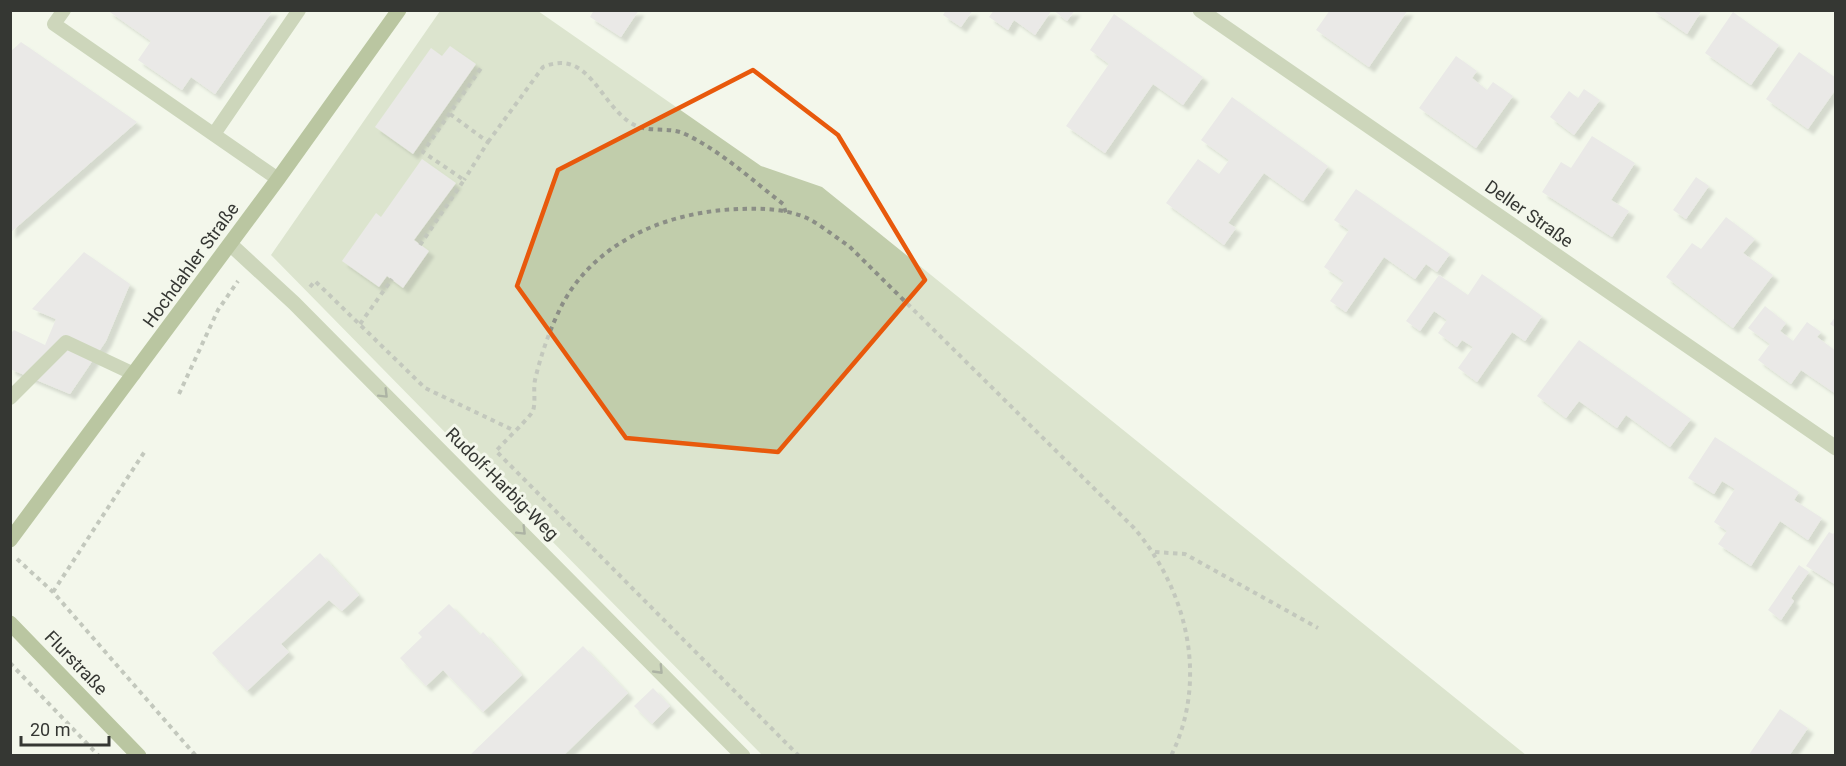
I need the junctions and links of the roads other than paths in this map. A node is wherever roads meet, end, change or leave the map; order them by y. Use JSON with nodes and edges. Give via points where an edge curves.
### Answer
{"nodes":[{"id":1,"x":64,"y":10,"type":"edge"},
{"id":2,"x":299,"y":10,"type":"edge"},
{"id":3,"x":399,"y":10,"type":"edge"},
{"id":4,"x":1200,"y":10,"type":"edge"},
{"id":5,"x":214,"y":134,"type":"junction"},
{"id":6,"x":278,"y":179,"type":"junction"},
{"id":7,"x":230,"y":244,"type":"junction"},
{"id":8,"x":134,"y":374,"type":"junction"},
{"id":9,"x":10,"y":398,"type":"edge"},
{"id":10,"x":1836,"y":448,"type":"edge"},
{"id":11,"x":10,"y":540,"type":"edge"},
{"id":12,"x":10,"y":623,"type":"edge"},
{"id":13,"x":139,"y":756,"type":"edge"},
{"id":14,"x":743,"y":756,"type":"edge"}],
"edges":[{"from":1,"to":5,"type":"lane","via":[[54,24]]},
{"from":2,"to":5,"type":"lane"},
{"from":3,"to":6,"type":"street","name":"Hochdahler Straße"},
{"from":4,"to":10,"type":"street","name":"Deller Straße"},
{"from":5,"to":6,"type":"lane"},
{"from":6,"to":7,"type":"street","name":"Hochdahler Straße"},
{"from":7,"to":8,"type":"street","name":"Hochdahler Straße"},
{"from":7,"to":14,"type":"street","name":"Rudolf-Harbig-Weg","one_way":true,"via":[[294,303]]},
{"from":8,"to":9,"type":"lane","via":[[66,342]]},
{"from":8,"to":11,"type":"street","name":"Hochdahler Straße"},
{"from":12,"to":13,"type":"street","name":"Flurstraße"}]}
